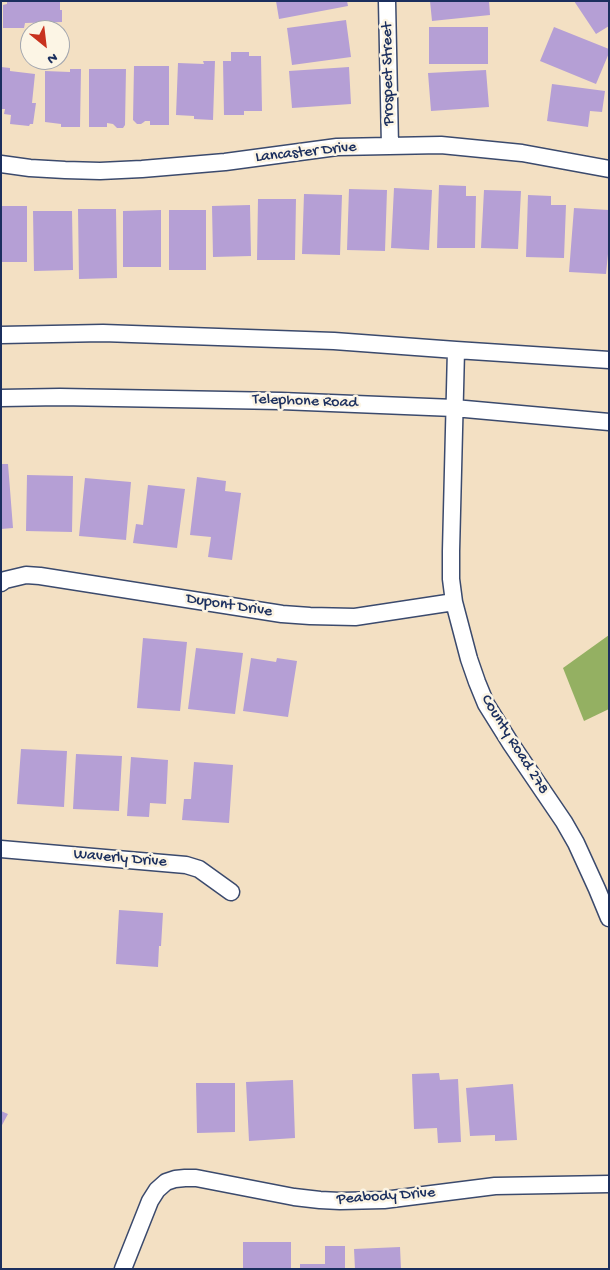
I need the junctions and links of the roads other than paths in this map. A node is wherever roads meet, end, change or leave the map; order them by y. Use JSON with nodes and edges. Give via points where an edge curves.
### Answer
{"nodes":[{"id":1,"x":387,"y":1,"type":"edge"},
{"id":2,"x":390,"y":146,"type":"junction"},
{"id":3,"x":1,"y":164,"type":"edge"},
{"id":4,"x":609,"y":169,"type":"edge"},
{"id":5,"x":1,"y":335,"type":"edge"},
{"id":6,"x":456,"y":350,"type":"junction"},
{"id":7,"x":609,"y":360,"type":"edge"},
{"id":8,"x":1,"y":398,"type":"edge"},
{"id":9,"x":454,"y":408,"type":"junction"},
{"id":10,"x":609,"y":422,"type":"edge"},
{"id":11,"x":3,"y":582,"type":"edge"},
{"id":12,"x":454,"y":602,"type":"junction"},
{"id":13,"x":1,"y":849,"type":"edge"},
{"id":14,"x":231,"y":892,"type":"dead end"},
{"id":15,"x":609,"y":918,"type":"edge"},
{"id":16,"x":609,"y":1184,"type":"edge"},
{"id":17,"x":124,"y":1269,"type":"edge"}],
"edges":[{"from":1,"to":2,"type":"street","name":"Prospect Street"},
{"from":2,"to":3,"type":"street","name":"Lancaster Drive","via":[[337,147],[225,162],[100,171]]},
{"from":2,"to":4,"type":"street","name":"Lancaster Drive","via":[[513,152]]},
{"from":5,"to":6,"type":"street","via":[[103,333],[334,341]]},
{"from":6,"to":7,"type":"street"},
{"from":6,"to":9,"type":"street","name":"County Road 278"},
{"from":8,"to":9,"type":"street","name":"Telephone Road","via":[[282,401]]},
{"from":9,"to":10,"type":"street","name":"Telephone Road"},
{"from":9,"to":12,"type":"street","name":"County Road 278","via":[[451,551]]},
{"from":11,"to":12,"type":"street","name":"Dupont Drive","via":[[26,575],[40,576],[310,616],[355,616]]},
{"from":12,"to":15,"type":"street","name":"County Road 278","via":[[469,659],[486,704],[564,822],[598,888]]},
{"from":13,"to":14,"type":"street","name":"Waverly Drive","via":[[186,865],[199,869]]},
{"from":16,"to":17,"type":"street","name":"Peabody Drive","via":[[495,1186],[355,1201],[294,1197],[185,1178],[166,1182],[157,1190]]}]}
